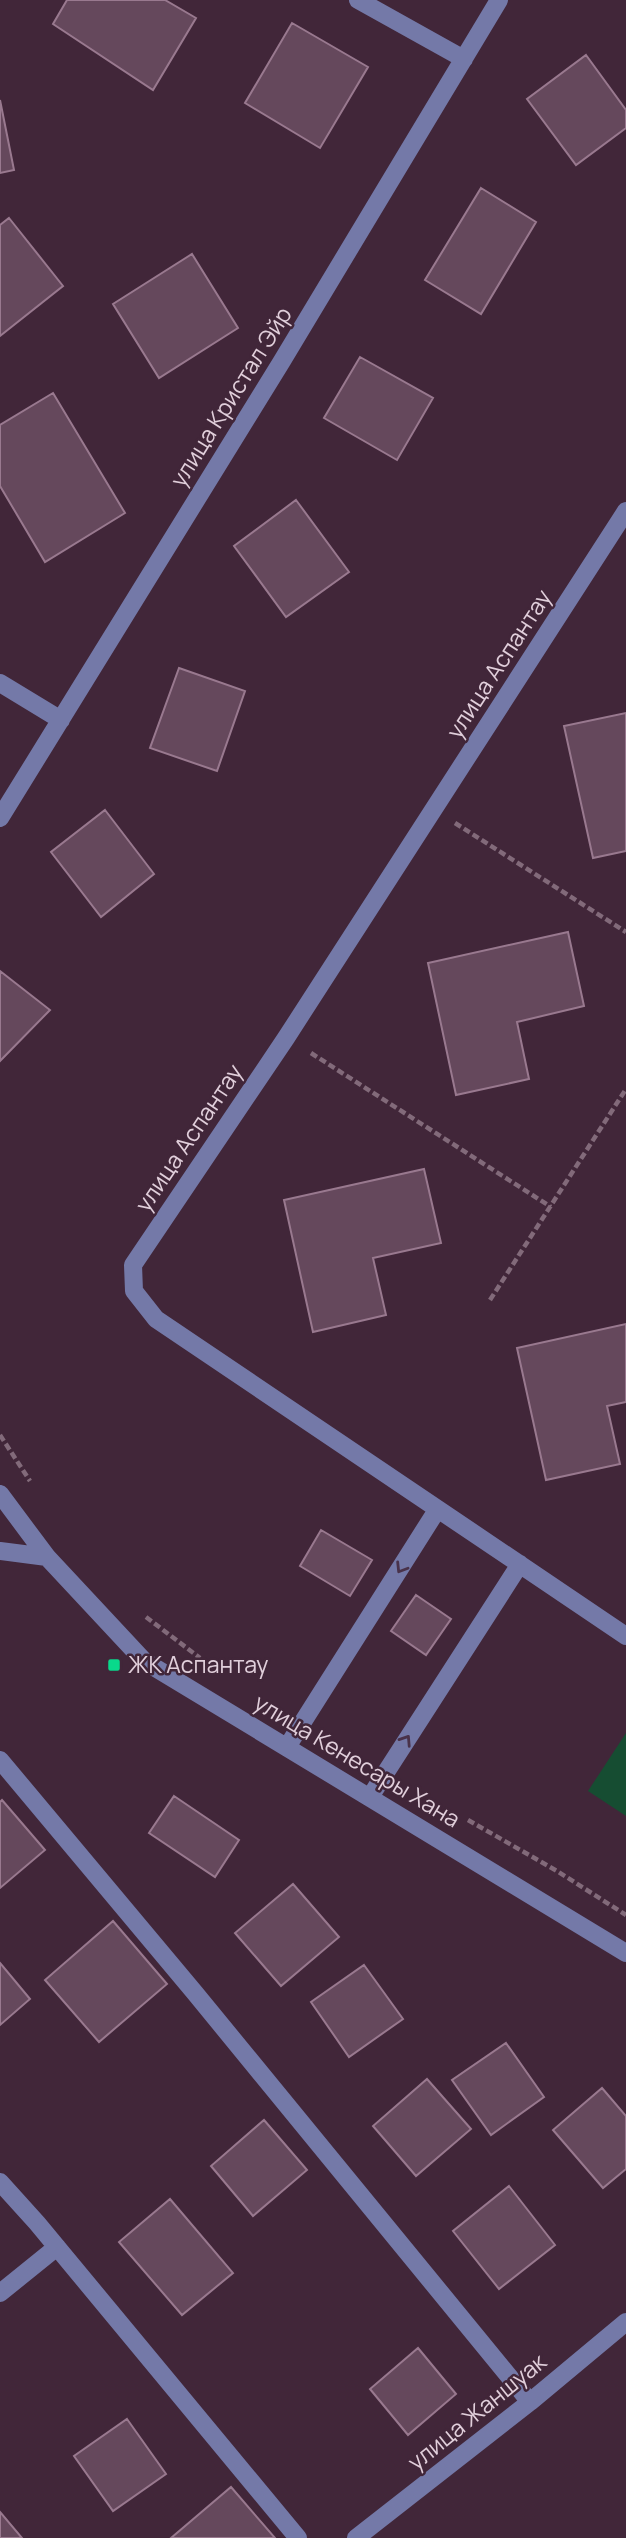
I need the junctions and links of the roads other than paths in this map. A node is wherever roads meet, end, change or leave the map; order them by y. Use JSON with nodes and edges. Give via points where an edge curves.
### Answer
{"nodes":[{"id":1,"x":358,"y":0,"type":"edge"},
{"id":2,"x":499,"y":0,"type":"edge"},
{"id":3,"x":464,"y":59,"type":"junction"},
{"id":4,"x":626,"y":511,"type":"edge"},
{"id":5,"x":0,"y":682,"type":"edge"},
{"id":6,"x":61,"y":720,"type":"junction"},
{"id":7,"x":0,"y":818,"type":"edge"},
{"id":8,"x":0,"y":1493,"type":"edge"},
{"id":9,"x":437,"y":1510,"type":"junction"},
{"id":10,"x":0,"y":1550,"type":"edge"},
{"id":11,"x":47,"y":1557,"type":"junction"},
{"id":12,"x":520,"y":1564,"type":"junction"},
{"id":13,"x":626,"y":1636,"type":"edge"},
{"id":14,"x":287,"y":1747,"type":"junction"},
{"id":15,"x":0,"y":1760,"type":"edge"},
{"id":16,"x":370,"y":1797,"type":"junction"},
{"id":17,"x":626,"y":1953,"type":"edge"},
{"id":18,"x":0,"y":2182,"type":"edge"},
{"id":19,"x":57,"y":2247,"type":"junction"},
{"id":20,"x":0,"y":2293,"type":"edge"},
{"id":21,"x":626,"y":2322,"type":"edge"},
{"id":22,"x":530,"y":2402,"type":"junction"},
{"id":23,"x":298,"y":2538,"type":"edge"},
{"id":24,"x":356,"y":2538,"type":"edge"}],
"edges":[{"from":1,"to":3,"type":"street"},
{"from":2,"to":3,"type":"street","name":"улица Кристал Эйр"},
{"from":3,"to":6,"type":"street","name":"улица Кристал Эйр"},
{"from":4,"to":9,"type":"street","name":"улица Аспантау","via":[[286,1038],[133,1265],[134,1291],[156,1319]]},
{"from":5,"to":6,"type":"street"},
{"from":6,"to":7,"type":"street","name":"улица Кристал Эйр"},
{"from":8,"to":11,"type":"street","name":"улица Кенесары Хана"},
{"from":9,"to":12,"type":"street","name":"улица Аспантау"},
{"from":9,"to":14,"type":"street","one_way":true},
{"from":10,"to":11,"type":"street"},
{"from":11,"to":14,"type":"street","name":"улица Кенесары Хана","via":[[144,1661]]},
{"from":12,"to":13,"type":"street","name":"улица Аспантау"},
{"from":16,"to":12,"type":"street","one_way":true},
{"from":14,"to":16,"type":"street","name":"улица Кенесары Хана"},
{"from":15,"to":22,"type":"street"},
{"from":16,"to":17,"type":"street","name":"улица Кенесары Хана"},
{"from":18,"to":19,"type":"street"},
{"from":19,"to":20,"type":"street"},
{"from":19,"to":23,"type":"street"},
{"from":21,"to":22,"type":"street","name":"улица Жаншуак"},
{"from":22,"to":24,"type":"street","name":"улица Жаншуак"}]}
